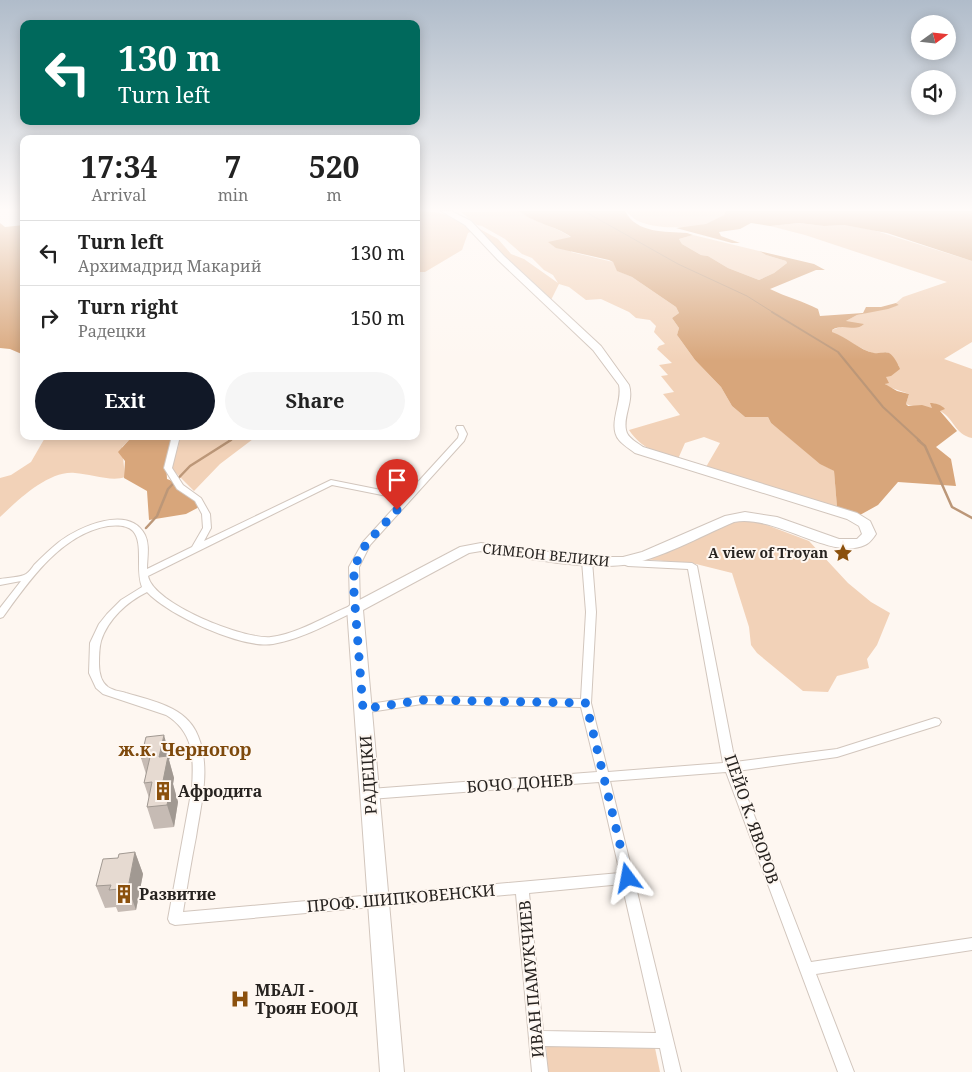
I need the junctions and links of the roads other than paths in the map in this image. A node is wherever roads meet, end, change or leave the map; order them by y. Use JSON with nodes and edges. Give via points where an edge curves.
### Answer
{"nodes":[{"id":1,"x":504,"y":261,"type":"edge"},
{"id":2,"x":460,"y":428,"type":"dead end"},
{"id":3,"x":175,"y":440,"type":"edge"},
{"id":4,"x":408,"y":498,"type":"junction"},
{"id":5,"x":195,"y":550,"type":"junction"},
{"id":6,"x":587,"y":561,"type":"junction"},
{"id":7,"x":623,"y":561,"type":"junction"},
{"id":8,"x":143,"y":575,"type":"junction"},
{"id":9,"x":27,"y":577,"type":"junction"},
{"id":10,"x":0,"y":582,"type":"edge"},
{"id":11,"x":148,"y":588,"type":"junction"},
{"id":12,"x":355,"y":608,"type":"junction"},
{"id":13,"x":0,"y":615,"type":"edge"},
{"id":14,"x":586,"y":703,"type":"junction"},
{"id":15,"x":363,"y":709,"type":"junction"},
{"id":16,"x":935,"y":722,"type":"dead end"},
{"id":17,"x":730,"y":767,"type":"junction"},
{"id":18,"x":604,"y":776,"type":"junction"},
{"id":19,"x":370,"y":794,"type":"junction"},
{"id":20,"x":628,"y":878,"type":"junction"},
{"id":21,"x":522,"y":887,"type":"junction"},
{"id":22,"x":378,"y":900,"type":"junction"},
{"id":23,"x":972,"y":944,"type":"edge"},
{"id":24,"x":807,"y":969,"type":"junction"},
{"id":25,"x":537,"y":1038,"type":"junction"},
{"id":26,"x":665,"y":1041,"type":"junction"},
{"id":27,"x":392,"y":1072,"type":"edge"},
{"id":28,"x":540,"y":1072,"type":"edge"},
{"id":29,"x":672,"y":1072,"type":"edge"},
{"id":30,"x":846,"y":1072,"type":"edge"}],
"edges":[{"from":1,"to":7,"type":"street","name":"СИМЕОН ВЕЛИКИ","via":[[597,348],[624,385],[626,392],[620,430],[624,438],[639,450],[852,516],[866,524],[869,534],[866,540],[858,543],[842,544],[772,520],[745,516],[730,519],[647,555]]},
{"from":2,"to":4,"type":"street","name":"РАДЕЦКИ","via":[[461,439]]},
{"from":3,"to":5,"type":"street","via":[[168,468],[180,487],[198,500],[208,520]]},
{"from":4,"to":5,"type":"street","via":[[330,482]]},
{"from":4,"to":12,"type":"street","name":"РАДЕЦКИ","via":[[366,544],[354,567]]},
{"from":5,"to":8,"type":"street"},
{"from":6,"to":7,"type":"street","name":"СИМЕОН ВЕЛИКИ"},
{"from":6,"to":12,"type":"street","name":"СИМЕОН ВЕЛИКИ","via":[[473,548]]},
{"from":6,"to":14,"type":"street","via":[[591,612]]},
{"from":7,"to":17,"type":"street","name":"ПЕЙО К. ЯВОРОВ","via":[[692,566]]},
{"from":8,"to":9,"type":"street","via":[[141,536],[134,527],[118,522],[86,528]]},
{"from":8,"to":11,"type":"street"},
{"from":9,"to":10,"type":"street"},
{"from":9,"to":13,"type":"street"},
{"from":11,"to":12,"type":"street","name":"СИМЕОН ВЕЛИКИ","via":[[179,611],[262,642],[279,639]]},
{"from":11,"to":22,"type":"street","name":"ПРОФ. ШИПКОВЕНСКИ","via":[[113,612],[101,629],[95,642],[94,668],[95,679],[102,689],[170,712],[186,724],[193,735],[200,768],[176,919]]},
{"from":12,"to":15,"type":"street","name":"РАДЕЦКИ"},
{"from":14,"to":15,"type":"street","via":[[422,700]]},
{"from":14,"to":18,"type":"street"},
{"from":15,"to":19,"type":"street","name":"РАДЕЦКИ"},
{"from":16,"to":17,"type":"street","name":"БОЧО ДОНЕВ","via":[[837,753]]},
{"from":17,"to":18,"type":"street","name":"БОЧО ДОНЕВ"},
{"from":17,"to":24,"type":"street","name":"ПЕЙО К. ЯВОРОВ"},
{"from":18,"to":19,"type":"street","name":"БОЧО ДОНЕВ"},
{"from":18,"to":20,"type":"street"},
{"from":19,"to":22,"type":"street","name":"РАДЕЦКИ"},
{"from":20,"to":21,"type":"street","name":"ПРОФ. ШИПКОВЕНСКИ"},
{"from":20,"to":26,"type":"street"},
{"from":21,"to":22,"type":"street","name":"ПРОФ. ШИПКОВЕНСКИ"},
{"from":21,"to":25,"type":"street","name":"ИВАН ПАМУКЧИЕВ"},
{"from":22,"to":27,"type":"street","name":"РАДЕЦКИ"},
{"from":23,"to":24,"type":"street"},
{"from":24,"to":30,"type":"street","name":"ПЕЙО К. ЯВОРОВ"},
{"from":25,"to":26,"type":"street"},
{"from":25,"to":28,"type":"street","name":"ИВАН ПАМУКЧИЕВ"},
{"from":26,"to":29,"type":"street"}]}
